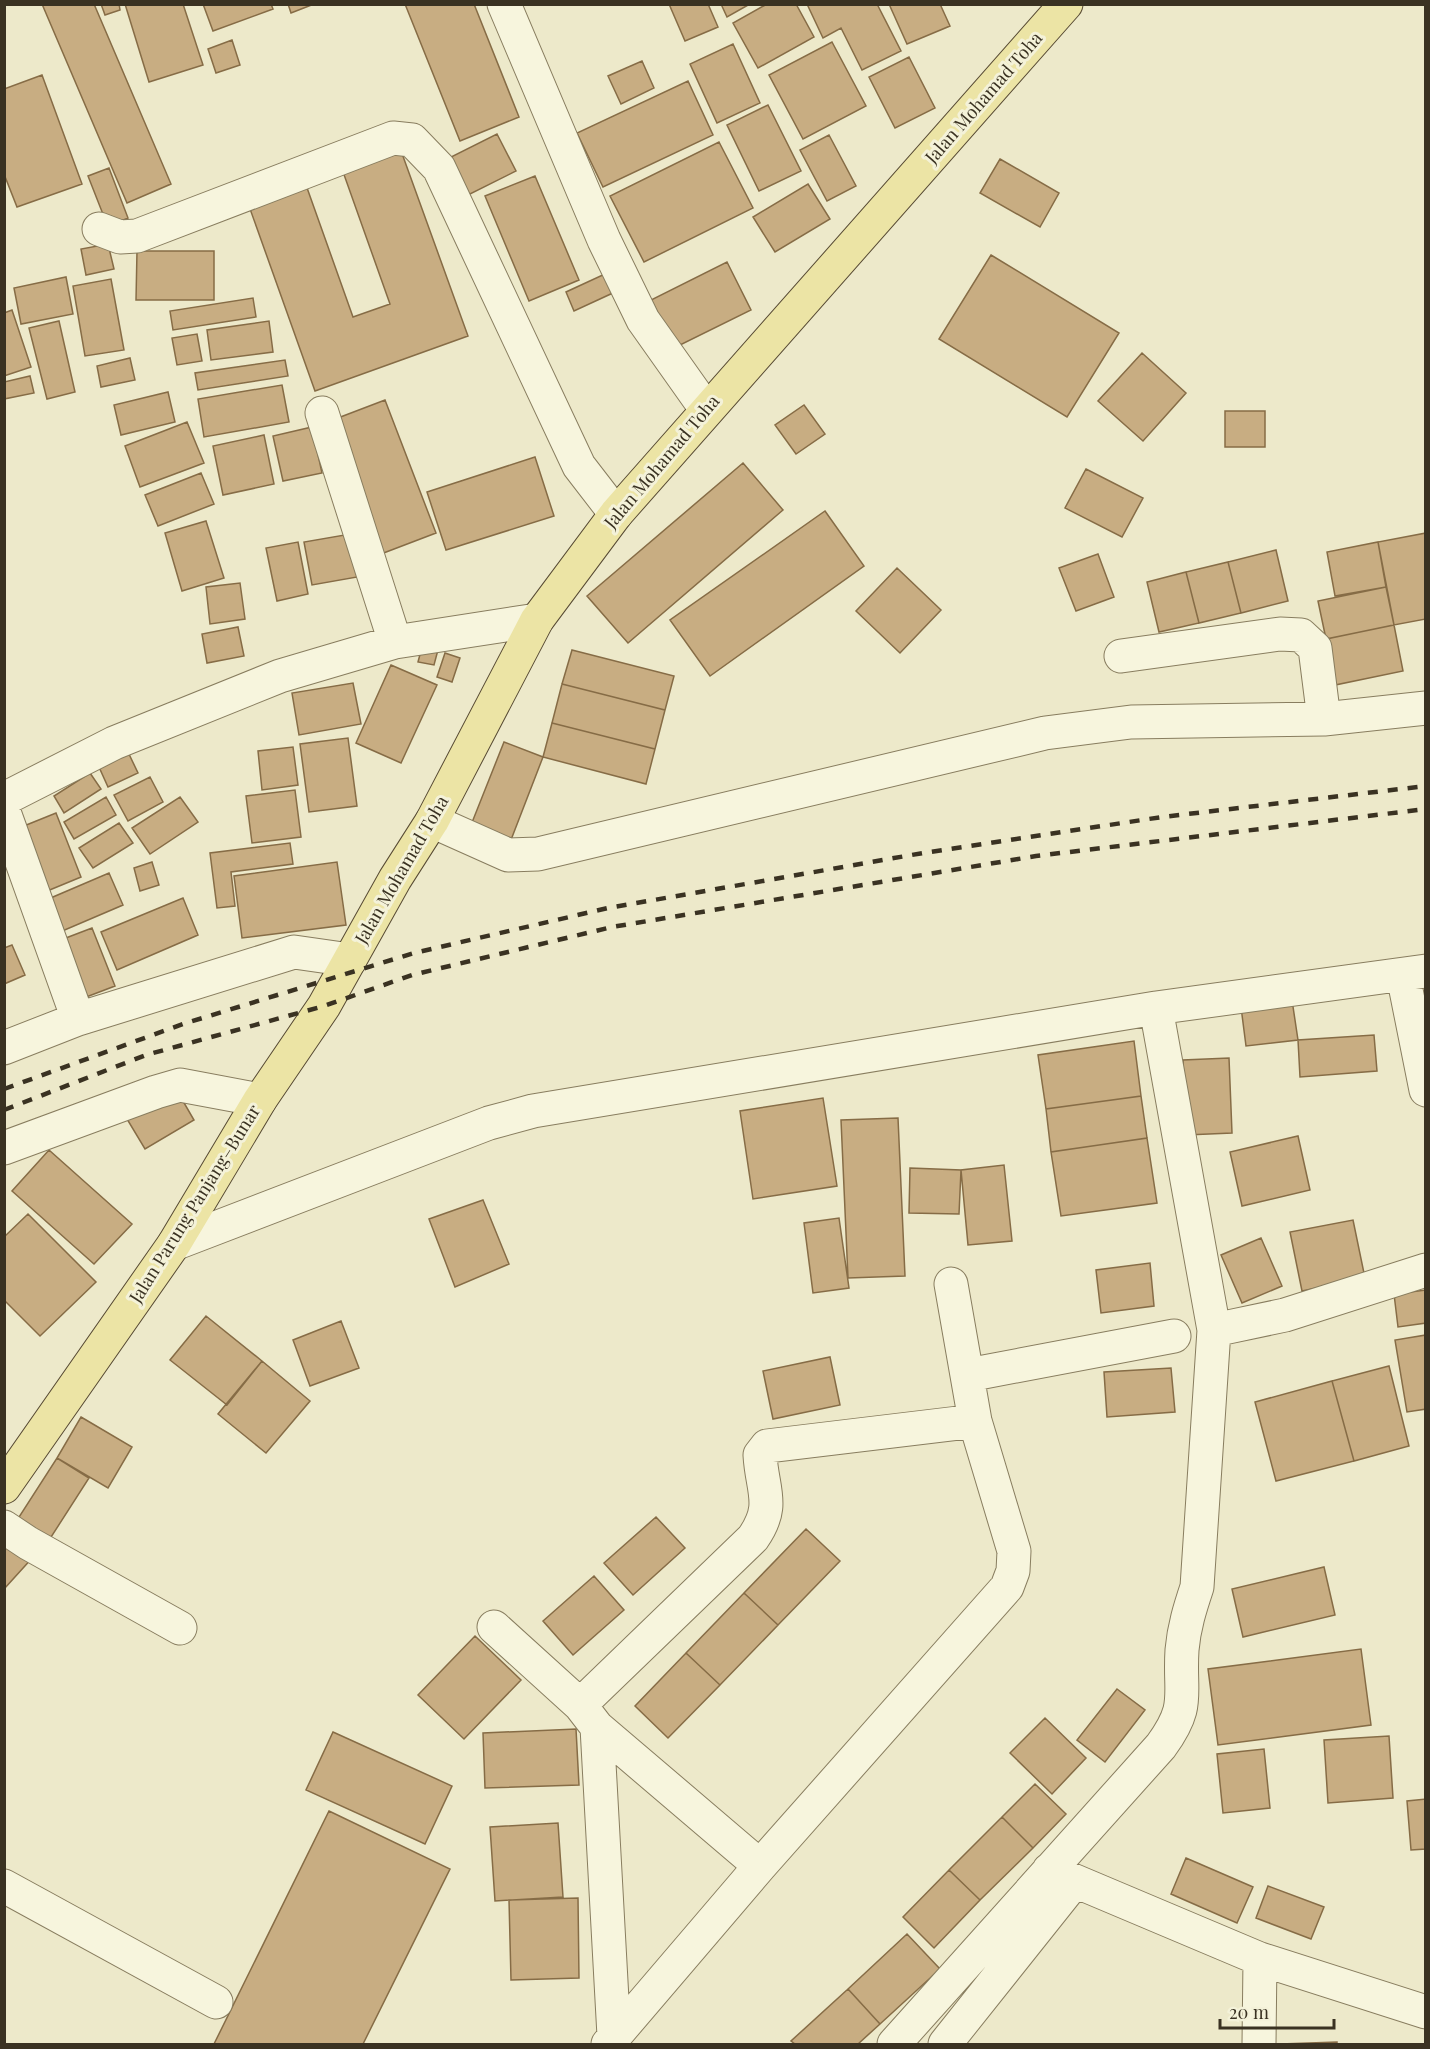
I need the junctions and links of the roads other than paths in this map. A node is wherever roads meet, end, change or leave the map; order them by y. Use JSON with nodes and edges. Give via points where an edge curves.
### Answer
{"nodes":[{"id":1,"x":504,"y":4,"type":"edge"},
{"id":2,"x":1066,"y":4,"type":"edge"},
{"id":3,"x":99,"y":229,"type":"dead end"},
{"id":4,"x":706,"y":409,"type":"junction"},
{"id":5,"x":322,"y":413,"type":"dead end"},
{"id":6,"x":616,"y":514,"type":"junction"},
{"id":7,"x":537,"y":620,"type":"junction"},
{"id":8,"x":395,"y":642,"type":"junction"},
{"id":9,"x":1121,"y":656,"type":"dead end"},
{"id":10,"x":1425,"y":708,"type":"edge"},
{"id":11,"x":1324,"y":719,"type":"junction"},
{"id":12,"x":4,"y":799,"type":"edge"},
{"id":13,"x":4,"y":812,"type":"edge"},
{"id":14,"x":432,"y":821,"type":"junction"},
{"id":15,"x":345,"y":969,"type":"junction"},
{"id":16,"x":1414,"y":973,"type":"edge"},
{"id":17,"x":1155,"y":1008,"type":"junction"},
{"id":18,"x":78,"y":1019,"type":"junction"},
{"id":19,"x":4,"y":1048,"type":"edge"},
{"id":20,"x":1425,"y":1090,"type":"edge"},
{"id":21,"x":260,"y":1100,"type":"junction"},
{"id":22,"x":4,"y":1148,"type":"edge"},
{"id":23,"x":174,"y":1244,"type":"junction"},
{"id":24,"x":1425,"y":1270,"type":"edge"},
{"id":25,"x":951,"y":1284,"type":"dead end"},
{"id":26,"x":1214,"y":1330,"type":"junction"},
{"id":27,"x":1174,"y":1336,"type":"dead end"},
{"id":28,"x":968,"y":1375,"type":"junction"},
{"id":29,"x":975,"y":1421,"type":"junction"},
{"id":30,"x":4,"y":1487,"type":"edge"},
{"id":31,"x":4,"y":1527,"type":"edge"},
{"id":32,"x":494,"y":1627,"type":"dead end"},
{"id":33,"x":180,"y":1628,"type":"dead end"},
{"id":34,"x":589,"y":1716,"type":"junction"},
{"id":35,"x":760,"y":1866,"type":"junction"},
{"id":36,"x":1061,"y":1876,"type":"junction"},
{"id":37,"x":4,"y":1886,"type":"edge"},
{"id":38,"x":1260,"y":1959,"type":"junction"},
{"id":39,"x":216,"y":2002,"type":"dead end"},
{"id":40,"x":1425,"y":2012,"type":"edge"},
{"id":41,"x":611,"y":2040,"type":"edge"},
{"id":42,"x":894,"y":2044,"type":"edge"},
{"id":43,"x":945,"y":2044,"type":"edge"},
{"id":44,"x":1259,"y":2044,"type":"edge"}],
"edges":[{"from":1,"to":4,"type":"street","via":[[604,240],[643,320]]},
{"from":2,"to":4,"type":"main road","name":"Jalan Mohamad Toha"},
{"from":3,"to":6,"type":"street","via":[[120,237],[137,236],[393,138],[412,140],[438,168],[579,466]]},
{"from":4,"to":6,"type":"main road","name":"Jalan Mohamad Toha"},
{"from":5,"to":8,"type":"street"},
{"from":6,"to":7,"type":"main road","name":"Jalan Mohamad Toha"},
{"from":7,"to":8,"type":"street"},
{"from":7,"to":14,"type":"main road","name":"Jalan Mohamad Toha"},
{"from":8,"to":12,"type":"street","via":[[280,676],[217,701],[114,743]]},
{"from":9,"to":11,"type":"street","via":[[1280,634],[1301,636],[1315,648]]},
{"from":10,"to":11,"type":"street"},
{"from":11,"to":14,"type":"street","via":[[1131,722],[1046,733],[538,854],[508,855]]},
{"from":13,"to":18,"type":"street"},
{"from":14,"to":15,"type":"main road","name":"Jalan Mohamad Toha"},
{"from":15,"to":18,"type":"street","via":[[294,952]]},
{"from":15,"to":21,"type":"main road","name":"Jalan Parung Panjang–Bunar"},
{"from":16,"to":17,"type":"street"},
{"from":16,"to":20,"type":"street"},
{"from":17,"to":23,"type":"street","via":[[533,1111],[489,1123]]},
{"from":17,"to":26,"type":"street"},
{"from":18,"to":19,"type":"street"},
{"from":21,"to":22,"type":"street","via":[[180,1085]]},
{"from":21,"to":23,"type":"main road","name":"Jalan Parung Panjang–Bunar"},
{"from":23,"to":30,"type":"main road","name":"Jalan Parung Panjang–Bunar"},
{"from":24,"to":26,"type":"street","via":[[1285,1315]]},
{"from":25,"to":28,"type":"street"},
{"from":26,"to":36,"type":"street","via":[[1197,1587],[1186,1620],[1182,1707],[1177,1725]]},
{"from":27,"to":28,"type":"street"},
{"from":28,"to":29,"type":"street"},
{"from":29,"to":34,"type":"street","via":[[767,1446],[760,1455],[767,1505],[765,1521]]},
{"from":29,"to":35,"type":"street","via":[[1014,1551],[1007,1587]]},
{"from":31,"to":33,"type":"street"},
{"from":32,"to":34,"type":"street"},
{"from":34,"to":35,"type":"street"},
{"from":34,"to":41,"type":"street"},
{"from":35,"to":41,"type":"street"},
{"from":36,"to":38,"type":"street"},
{"from":36,"to":42,"type":"street"},
{"from":36,"to":43,"type":"street"},
{"from":37,"to":39,"type":"street"},
{"from":38,"to":40,"type":"street"},
{"from":38,"to":44,"type":"street"}]}
